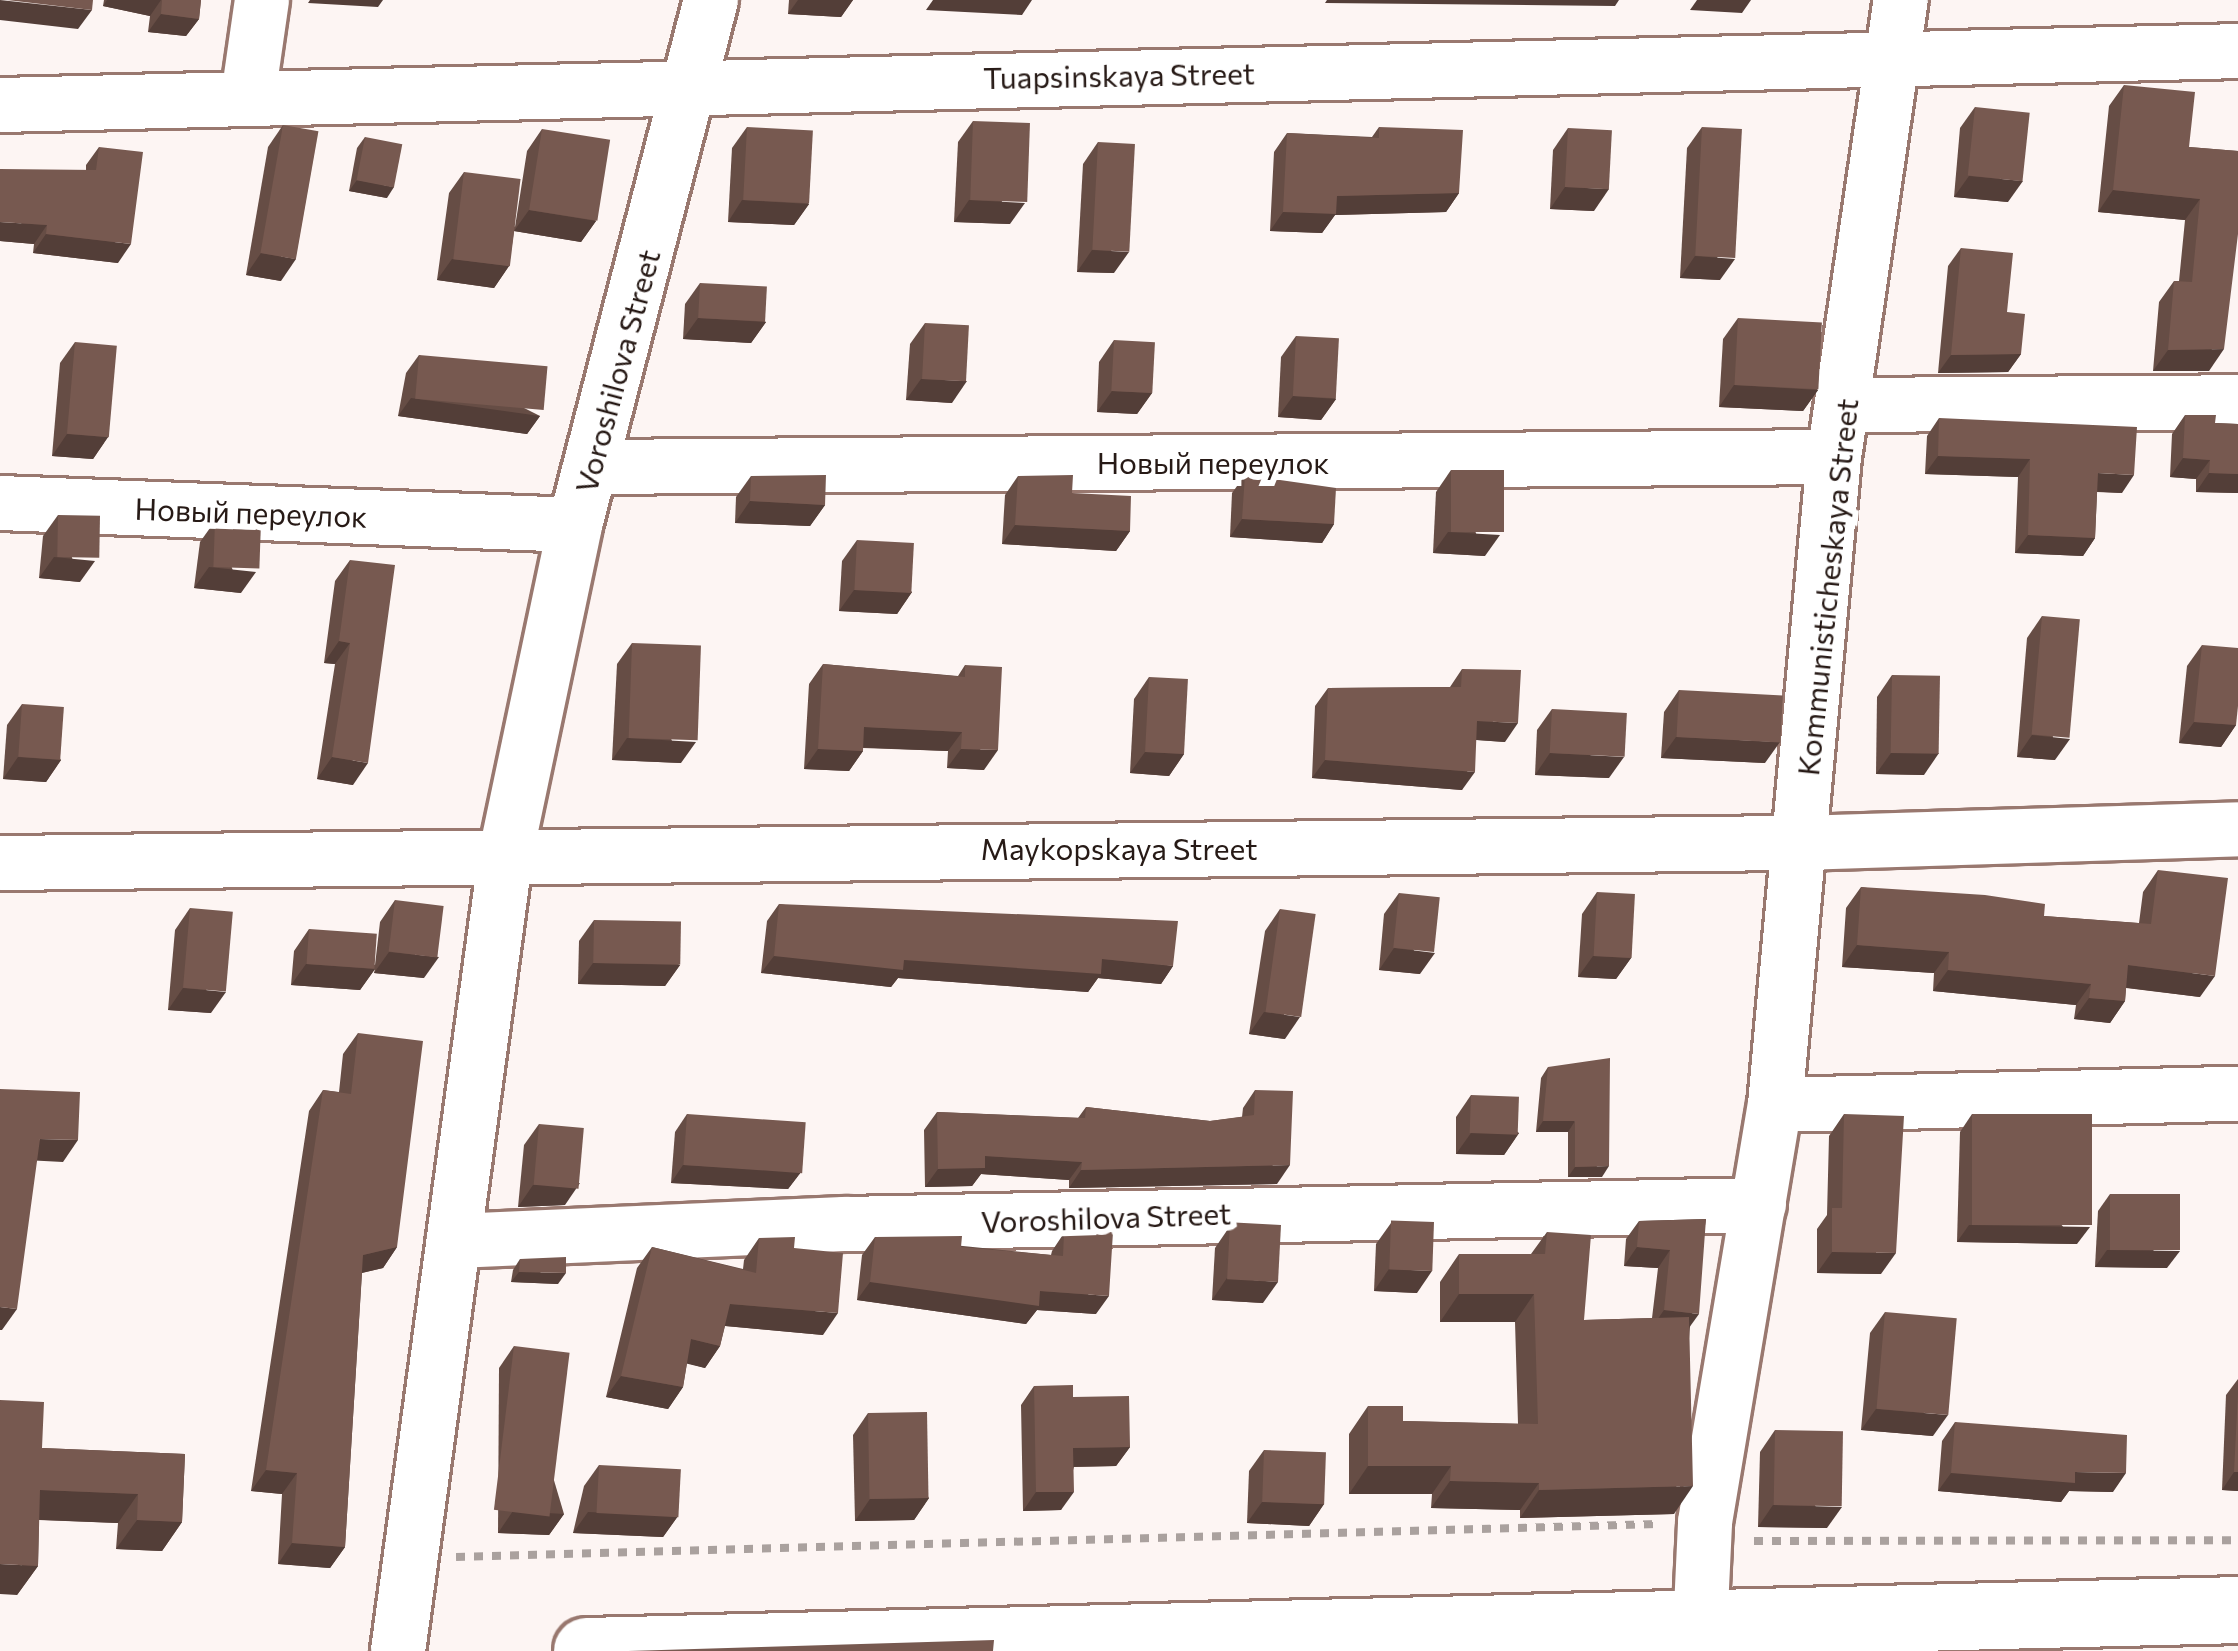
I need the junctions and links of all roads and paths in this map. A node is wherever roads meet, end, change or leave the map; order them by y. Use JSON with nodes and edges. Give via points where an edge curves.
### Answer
{"nodes":[{"id":1,"x":262,"y":0,"type":"edge"},
{"id":2,"x":711,"y":0,"type":"edge"},
{"id":3,"x":1901,"y":0,"type":"edge"},
{"id":4,"x":2238,"y":51,"type":"edge"},
{"id":5,"x":1892,"y":58,"type":"junction"},
{"id":6,"x":694,"y":84,"type":"junction"},
{"id":7,"x":248,"y":98,"type":"junction"},
{"id":8,"x":0,"y":105,"type":"edge"},
{"id":9,"x":2238,"y":402,"type":"edge"},
{"id":10,"x":1839,"y":431,"type":"junction"},
{"id":11,"x":592,"y":467,"type":"junction"},
{"id":12,"x":0,"y":503,"type":"edge"},
{"id":13,"x":575,"y":525,"type":"junction"},
{"id":14,"x":2238,"y":829,"type":"edge"},
{"id":15,"x":1803,"y":843,"type":"junction"},
{"id":16,"x":506,"y":853,"type":"junction"},
{"id":17,"x":0,"y":863,"type":"edge"},
{"id":18,"x":2238,"y":1094,"type":"edge"},
{"id":19,"x":1775,"y":1105,"type":"junction"},
{"id":20,"x":1759,"y":1205,"type":"junction"},
{"id":21,"x":454,"y":1241,"type":"junction"},
{"id":22,"x":1706,"y":1522,"type":"junction"},
{"id":23,"x":2238,"y":1540,"type":"edge"},
{"id":24,"x":410,"y":1558,"type":"junction"},
{"id":25,"x":2238,"y":1610,"type":"edge"},
{"id":26,"x":1700,"y":1639,"type":"edge"},
{"id":27,"x":398,"y":1651,"type":"edge"},
{"id":28,"x":587,"y":1651,"type":"edge"}],
"edges":[{"from":1,"to":7,"type":"street"},
{"from":2,"to":6,"type":"street","name":"Voroshilova Street"},
{"from":3,"to":5,"type":"street","name":"Kommunisticheskaya Street"},
{"from":4,"to":5,"type":"street","name":"Tuapsinskaya Street"},
{"from":5,"to":6,"type":"street","name":"Tuapsinskaya Street"},
{"from":5,"to":10,"type":"street","name":"Kommunisticheskaya Street"},
{"from":6,"to":7,"type":"street","name":"Tuapsinskaya Street"},
{"from":6,"to":11,"type":"street","name":"Voroshilova Street"},
{"from":7,"to":8,"type":"street","name":"Tuapsinskaya Street"},
{"from":9,"to":10,"type":"street","name":"Новый переулок"},
{"from":10,"to":11,"type":"street","name":"Новый переулок"},
{"from":10,"to":15,"type":"street","name":"Kommunisticheskaya Street"},
{"from":11,"to":13,"type":"street","name":"Voroshilova Street"},
{"from":12,"to":13,"type":"street","name":"Новый переулок"},
{"from":13,"to":16,"type":"street","name":"Voroshilova Street"},
{"from":14,"to":15,"type":"street","name":"Maykopskaya Street"},
{"from":15,"to":16,"type":"street","name":"Maykopskaya Street"},
{"from":15,"to":19,"type":"street","name":"Kommunisticheskaya Street"},
{"from":16,"to":17,"type":"street","name":"Maykopskaya Street"},
{"from":16,"to":21,"type":"street","name":"Voroshilova Street"},
{"from":18,"to":19,"type":"street"},
{"from":19,"to":20,"type":"street","name":"Kommunisticheskaya Street"},
{"from":20,"to":21,"type":"street","name":"Voroshilova Street","via":[[915,1222]]},
{"from":20,"to":22,"type":"street","name":"Kommunisticheskaya Street"},
{"from":21,"to":24,"type":"street","name":"Voroshilova Street"},
{"from":22,"to":23,"type":"path","via":[[1750,1541]]},
{"from":22,"to":24,"type":"path"},
{"from":22,"to":26,"type":"street","name":"Kommunisticheskaya Street"},
{"from":24,"to":27,"type":"street","name":"Voroshilova Street"},
{"from":25,"to":26,"type":"main road"},
{"from":26,"to":28,"type":"main road"}]}
